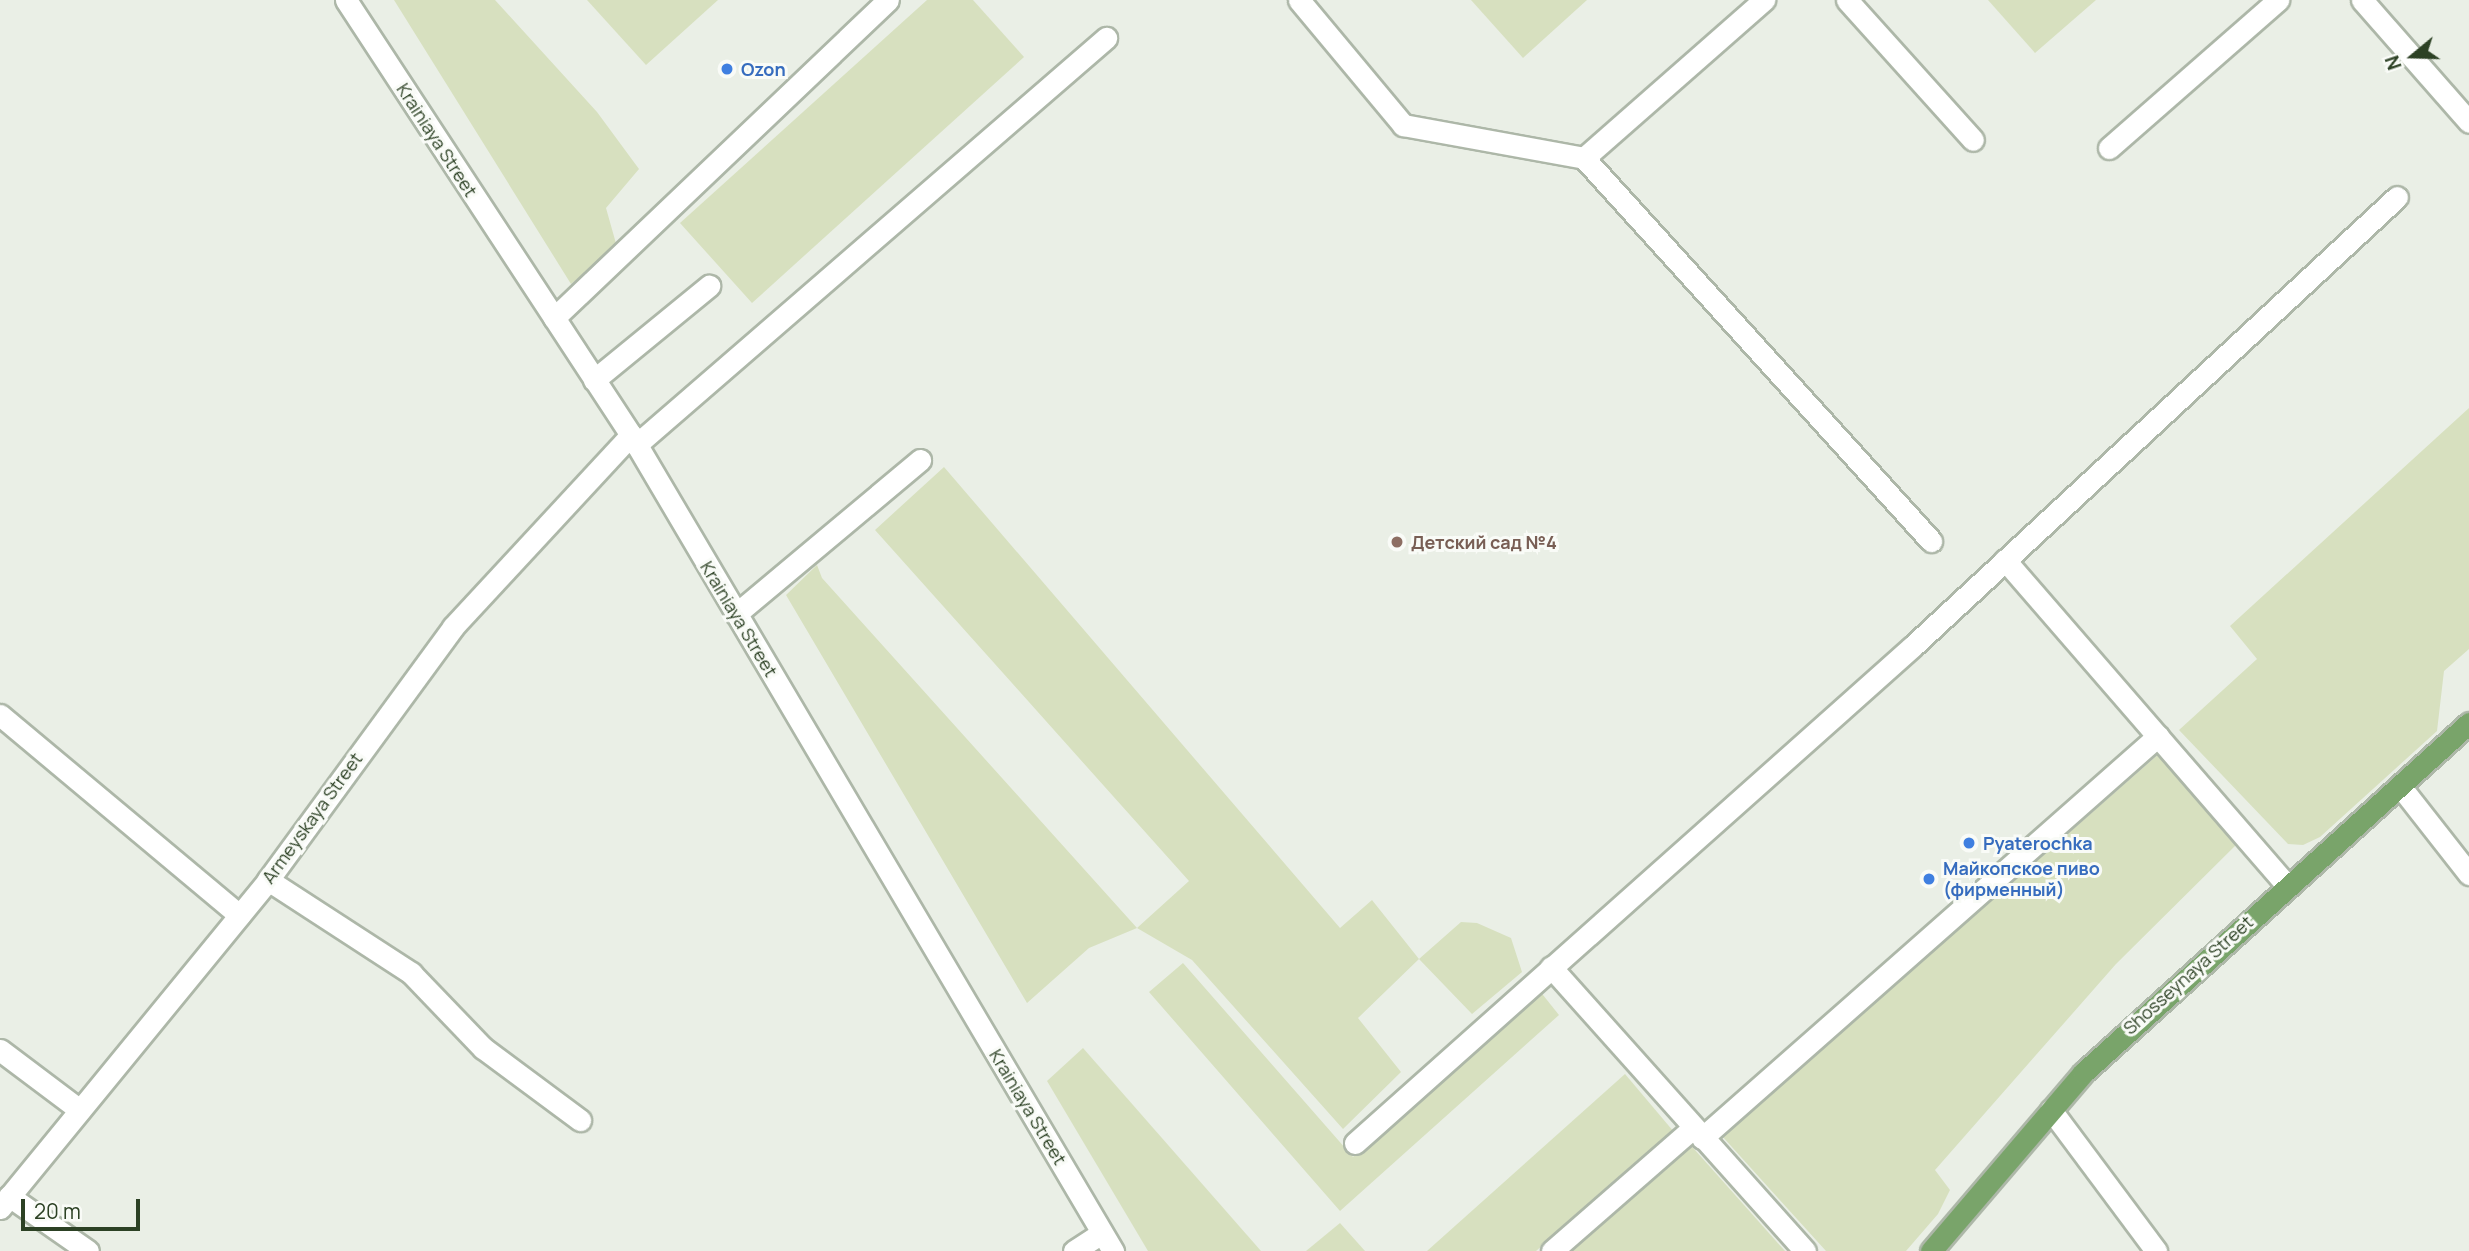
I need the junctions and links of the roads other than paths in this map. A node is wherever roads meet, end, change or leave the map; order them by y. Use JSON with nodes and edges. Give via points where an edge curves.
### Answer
{"nodes":[{"id":1,"x":346,"y":0,"type":"edge"},
{"id":2,"x":888,"y":0,"type":"edge"},
{"id":3,"x":1299,"y":0,"type":"edge"},
{"id":4,"x":1764,"y":0,"type":"edge"},
{"id":5,"x":1847,"y":0,"type":"edge"},
{"id":6,"x":2278,"y":0,"type":"edge"},
{"id":7,"x":2362,"y":0,"type":"edge"},
{"id":8,"x":1106,"y":37,"type":"dead end"},
{"id":9,"x":2469,"y":122,"type":"edge"},
{"id":10,"x":1973,"y":140,"type":"dead end"},
{"id":11,"x":2109,"y":148,"type":"dead end"},
{"id":12,"x":1584,"y":158,"type":"junction"},
{"id":13,"x":2397,"y":197,"type":"dead end"},
{"id":14,"x":709,"y":286,"type":"dead end"},
{"id":15,"x":554,"y":318,"type":"junction"},
{"id":16,"x":594,"y":380,"type":"junction"},
{"id":17,"x":633,"y":440,"type":"junction"},
{"id":18,"x":920,"y":460,"type":"dead end"},
{"id":19,"x":1931,"y":541,"type":"dead end"},
{"id":20,"x":2005,"y":560,"type":"junction"},
{"id":21,"x":736,"y":614,"type":"junction"},
{"id":22,"x":0,"y":715,"type":"edge"},
{"id":23,"x":2469,"y":723,"type":"edge"},
{"id":24,"x":2158,"y":736,"type":"junction"},
{"id":25,"x":2400,"y":786,"type":"junction"},
{"id":26,"x":2469,"y":874,"type":"edge"},
{"id":27,"x":268,"y":880,"type":"junction"},
{"id":28,"x":2287,"y":886,"type":"junction"},
{"id":29,"x":239,"y":915,"type":"junction"},
{"id":30,"x":1551,"y":967,"type":"junction"},
{"id":31,"x":0,"y":1050,"type":"edge"},
{"id":32,"x":80,"y":1110,"type":"junction"},
{"id":33,"x":2051,"y":1110,"type":"junction"},
{"id":34,"x":580,"y":1120,"type":"dead end"},
{"id":35,"x":1697,"y":1133,"type":"junction"},
{"id":36,"x":1356,"y":1143,"type":"dead end"},
{"id":37,"x":5,"y":1202,"type":"edge"},
{"id":38,"x":1108,"y":1242,"type":"edge"},
{"id":39,"x":88,"y":1251,"type":"edge"},
{"id":40,"x":1074,"y":1251,"type":"edge"},
{"id":41,"x":1552,"y":1251,"type":"edge"},
{"id":42,"x":1805,"y":1251,"type":"edge"},
{"id":43,"x":1931,"y":1251,"type":"edge"},
{"id":44,"x":2156,"y":1251,"type":"edge"}],
"edges":[{"from":1,"to":15,"type":"street","name":"Krainiaya Street"},
{"from":2,"to":15,"type":"street"},
{"from":3,"to":12,"type":"street","via":[[1403,125]]},
{"from":4,"to":12,"type":"street"},
{"from":5,"to":10,"type":"street"},
{"from":6,"to":11,"type":"street"},
{"from":7,"to":9,"type":"street"},
{"from":8,"to":17,"type":"street","name":"Armeyskaya Street"},
{"from":12,"to":19,"type":"street"},
{"from":13,"to":20,"type":"street"},
{"from":14,"to":16,"type":"street"},
{"from":15,"to":16,"type":"street","name":"Krainiaya Street"},
{"from":16,"to":17,"type":"street","name":"Krainiaya Street"},
{"from":17,"to":21,"type":"street","name":"Krainiaya Street"},
{"from":17,"to":27,"type":"street","name":"Armeyskaya Street","via":[[453,627]]},
{"from":18,"to":21,"type":"street"},
{"from":20,"to":24,"type":"street"},
{"from":20,"to":30,"type":"street"},
{"from":21,"to":38,"type":"street","name":"Krainiaya Street"},
{"from":22,"to":29,"type":"street"},
{"from":23,"to":25,"type":"main road","name":"Shosseynaya Street"},
{"from":24,"to":28,"type":"street"},
{"from":24,"to":35,"type":"street"},
{"from":25,"to":26,"type":"street"},
{"from":25,"to":28,"type":"main road","name":"Shosseynaya Street"},
{"from":27,"to":29,"type":"street","name":"Armeyskaya Street"},
{"from":27,"to":34,"type":"street","via":[[411,973],[483,1048]]},
{"from":28,"to":33,"type":"main road","name":"Shosseynaya Street","via":[[2160,999]]},
{"from":29,"to":32,"type":"street","name":"Armeyskaya Street"},
{"from":30,"to":35,"type":"street"},
{"from":30,"to":36,"type":"street"},
{"from":31,"to":32,"type":"street"},
{"from":32,"to":37,"type":"street","name":"Armeyskaya Street"},
{"from":33,"to":43,"type":"main road","name":"Shosseynaya Street"},
{"from":33,"to":44,"type":"street"},
{"from":35,"to":41,"type":"street"},
{"from":35,"to":42,"type":"street"},
{"from":37,"to":39,"type":"street"},
{"from":38,"to":40,"type":"street"}]}
